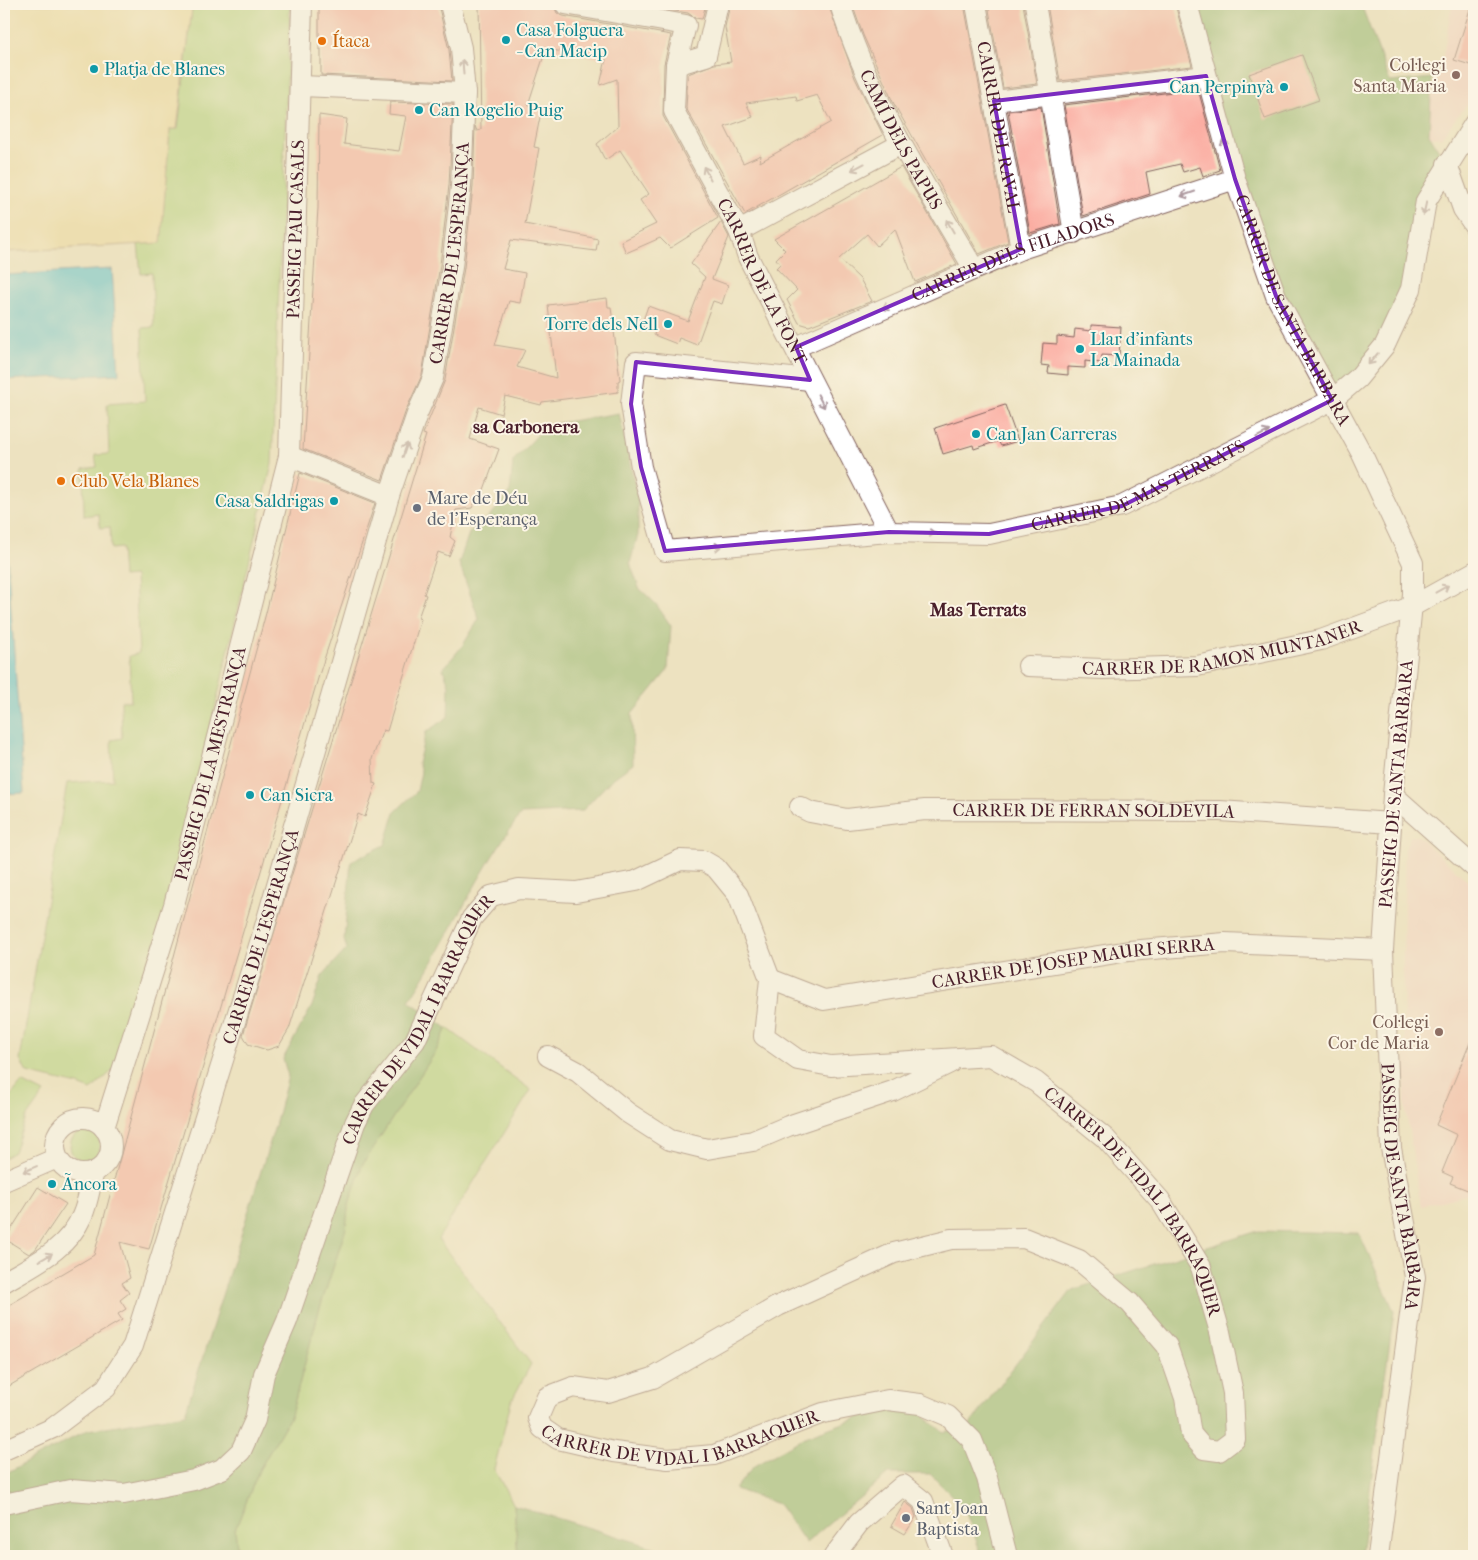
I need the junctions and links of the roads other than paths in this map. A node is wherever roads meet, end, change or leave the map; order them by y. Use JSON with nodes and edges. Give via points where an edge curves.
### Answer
{"nodes":[{"id":1,"x":302,"y":4,"type":"edge"},
{"id":2,"x":450,"y":4,"type":"edge"},
{"id":3,"x":565,"y":4,"type":"edge"},
{"id":4,"x":718,"y":4,"type":"edge"},
{"id":5,"x":840,"y":4,"type":"edge"},
{"id":6,"x":976,"y":4,"type":"edge"},
{"id":7,"x":1035,"y":4,"type":"edge"},
{"id":8,"x":1187,"y":4,"type":"edge"},
{"id":9,"x":676,"y":65,"type":"junction"},
{"id":10,"x":1206,"y":76,"type":"junction"},
{"id":11,"x":301,"y":86,"type":"junction"},
{"id":12,"x":464,"y":93,"type":"junction"},
{"id":13,"x":1049,"y":95,"type":"junction"},
{"id":14,"x":994,"y":101,"type":"junction"},
{"id":15,"x":1474,"y":124,"type":"edge"},
{"id":16,"x":901,"y":144,"type":"junction"},
{"id":17,"x":1447,"y":164,"type":"junction"},
{"id":18,"x":1235,"y":179,"type":"junction"},
{"id":19,"x":1474,"y":225,"type":"edge"},
{"id":20,"x":739,"y":231,"type":"junction"},
{"id":21,"x":1074,"y":232,"type":"junction"},
{"id":22,"x":1021,"y":249,"type":"junction"},
{"id":23,"x":974,"y":268,"type":"junction"},
{"id":24,"x":796,"y":347,"type":"junction"},
{"id":25,"x":810,"y":380,"type":"junction"},
{"id":26,"x":1332,"y":400,"type":"junction"},
{"id":27,"x":289,"y":456,"type":"junction"},
{"id":28,"x":389,"y":496,"type":"junction"},
{"id":29,"x":889,"y":532,"type":"junction"},
{"id":30,"x":1474,"y":572,"type":"edge"},
{"id":31,"x":1411,"y":607,"type":"junction"},
{"id":32,"x":1028,"y":666,"type":"dead end"},
{"id":33,"x":1393,"y":795,"type":"junction"},
{"id":34,"x":800,"y":807,"type":"dead end"},
{"id":35,"x":1391,"y":823,"type":"junction"},
{"id":36,"x":1474,"y":867,"type":"edge"},
{"id":37,"x":1382,"y":950,"type":"junction"},
{"id":38,"x":770,"y":979,"type":"junction"},
{"id":39,"x":548,"y":1056,"type":"dead end"},
{"id":40,"x":961,"y":1058,"type":"junction"},
{"id":41,"x":97,"y":1123,"type":"junction"},
{"id":42,"x":57,"y":1158,"type":"junction"},
{"id":43,"x":94,"y":1172,"type":"junction"},
{"id":44,"x":4,"y":1181,"type":"edge"},
{"id":45,"x":4,"y":1282,"type":"edge"},
{"id":46,"x":4,"y":1450,"type":"edge"},
{"id":47,"x":4,"y":1504,"type":"edge"},
{"id":48,"x":834,"y":1556,"type":"edge"},
{"id":49,"x":943,"y":1556,"type":"edge"},
{"id":50,"x":1007,"y":1556,"type":"edge"},
{"id":51,"x":1378,"y":1556,"type":"edge"}],
"edges":[{"from":1,"to":11,"type":"street","name":"PASSEIG PAU CASALS"},
{"from":12,"to":2,"type":"street","name":"CARRER DE L'ESPERANÇA","one_way":true,"via":[[462,48]]},
{"from":3,"to":9,"type":"street","name":"CARRER DE LA FONT","via":[[686,25]]},
{"from":4,"to":9,"type":"street","via":[[706,56]]},
{"from":5,"to":16,"type":"street","name":"CAMÍ DELS PAPUS","via":[[853,45]]},
{"from":6,"to":14,"type":"street","name":"CARRER DEL RAVAL"},
{"from":7,"to":13,"type":"street"},
{"from":8,"to":10,"type":"street","name":"CARRER DE SANTA BARBARA"},
{"from":20,"to":9,"type":"street","name":"CARRER DE LA FONT","one_way":true,"via":[[674,111]]},
{"from":10,"to":13,"type":"street"},
{"from":18,"to":10,"type":"street","name":"CARRER DE SANTA BARBARA","one_way":true},
{"from":11,"to":12,"type":"street"},
{"from":11,"to":27,"type":"street","name":"PASSEIG PAU CASALS"},
{"from":28,"to":12,"type":"street","name":"CARRER DE L'ESPERANÇA","one_way":true,"via":[[433,378],[440,342],[461,186]]},
{"from":13,"to":14,"type":"street"},
{"from":13,"to":21,"type":"street"},
{"from":14,"to":22,"type":"street","name":"CARRER DEL RAVAL"},
{"from":15,"to":17,"type":"street","name":"CARRER DE MAS TERRATS"},
{"from":16,"to":20,"type":"street","one_way":true},
{"from":23,"to":16,"type":"street","name":"CAMÍ DELS PAPUS","one_way":true},
{"from":17,"to":19,"type":"street","via":[[1463,209]]},
{"from":17,"to":26,"type":"street","name":"CARRER DE MAS TERRATS","one_way":true,"via":[[1426,201],[1412,289],[1385,345],[1358,378]]},
{"from":18,"to":21,"type":"street","name":"CARRER DELS FILADORS","one_way":true},
{"from":18,"to":26,"type":"street","name":"CARRER DE SANTA BARBARA","via":[[1276,296]]},
{"from":20,"to":24,"type":"street","name":"CARRER DE LA FONT","via":[[748,257]]},
{"from":21,"to":22,"type":"street","name":"CARRER DELS FILADORS"},
{"from":22,"to":23,"type":"street","name":"CARRER DELS FILADORS"},
{"from":23,"to":24,"type":"street","name":"CARRER DELS FILADORS","one_way":true},
{"from":24,"to":25,"type":"street","name":"CARRER DE LA FONT"},
{"from":25,"to":29,"type":"street","name":"CARRER DE LA FONT","one_way":true},
{"from":25,"to":29,"type":"street","name":"CARRER DE MAS TERRATS","one_way":true,"via":[[636,362],[631,404],[641,467],[665,551]]},
{"from":29,"to":26,"type":"street","name":"CARRER DE MAS TERRATS","one_way":true,"via":[[990,534],[1122,506]]},
{"from":26,"to":31,"type":"street","name":"CARRER DE SANTA BARBARA","via":[[1362,454],[1413,563]]},
{"from":27,"to":28,"type":"street"},
{"from":27,"to":41,"type":"street","name":"PASSEIG DE LA MESTRANÇA","via":[[174,905],[124,1067]]},
{"from":28,"to":46,"type":"street","name":"CARRER DE L'ESPERANÇA","via":[[263,933],[133,1346],[106,1388],[52,1428]]},
{"from":31,"to":30,"type":"street","name":"CARRER DE RAMON MUNTANER","one_way":true},
{"from":31,"to":32,"type":"street","name":"CARRER DE RAMON MUNTANER","via":[[1321,640],[1196,666],[1103,669]]},
{"from":31,"to":33,"type":"street","name":"PASSEIG DE SANTA BÀRBARA"},
{"from":33,"to":35,"type":"street","name":"PASSEIG DE SANTA BÀRBARA"},
{"from":33,"to":36,"type":"street"},
{"from":34,"to":35,"type":"street","name":"CARRER DE FERRAN SOLDEVILA","via":[[847,819],[925,810],[1201,811]]},
{"from":35,"to":37,"type":"street","name":"PASSEIG DE SANTA BÀRBARA"},
{"from":37,"to":38,"type":"street","name":"CARRER DE JOSEP MAURI SERRA","via":[[1225,943],[1129,951],[824,1000]]},
{"from":37,"to":51,"type":"street","name":"PASSEIG DE SANTA BÀRBARA","via":[[1391,1148],[1415,1277]]},
{"from":38,"to":40,"type":"street","name":"CARRER DE VIDAL I BARRAQUER","via":[[764,1036],[798,1060],[831,1066]]},
{"from":38,"to":47,"type":"street","name":"CARRER DE VIDAL I BARRAQUER","via":[[738,894],[716,868],[704,861],[680,860],[636,881],[576,892],[519,889],[491,896],[472,918],[415,1041],[364,1105],[355,1123],[290,1312],[264,1374],[256,1420],[241,1451],[222,1468],[194,1480],[124,1494],[70,1490]]},
{"from":39,"to":40,"type":"street","via":[[578,1072],[628,1113],[670,1140],[707,1149],[753,1141],[893,1091]]},
{"from":40,"to":50,"type":"street","name":"CARRER DE VIDAL I BARRAQUER","via":[[991,1056],[1036,1082],[1104,1138],[1160,1200],[1201,1267],[1233,1393],[1235,1439],[1219,1451],[1204,1449],[1191,1434],[1185,1398],[1166,1346],[1130,1303],[1079,1260],[1024,1238],[951,1239],[894,1253],[778,1306],[653,1378],[608,1392],[573,1387],[547,1397],[538,1418],[542,1428],[558,1439],[614,1452],[668,1459],[714,1455],[823,1413],[888,1400],[920,1404],[948,1416],[972,1440],[987,1478]]},
{"from":41,"to":42,"type":"street","via":[[72,1120],[58,1132],[55,1140]]},
{"from":41,"to":43,"type":"street","via":[[110,1144],[110,1152]]},
{"from":42,"to":43,"type":"street","via":[[69,1171]]},
{"from":42,"to":44,"type":"street","one_way":true},
{"from":45,"to":43,"type":"street","one_way":true,"via":[[54,1252],[69,1238],[82,1216]]},
{"from":48,"to":49,"type":"street","via":[[860,1523],[902,1485],[923,1501]]}]}
